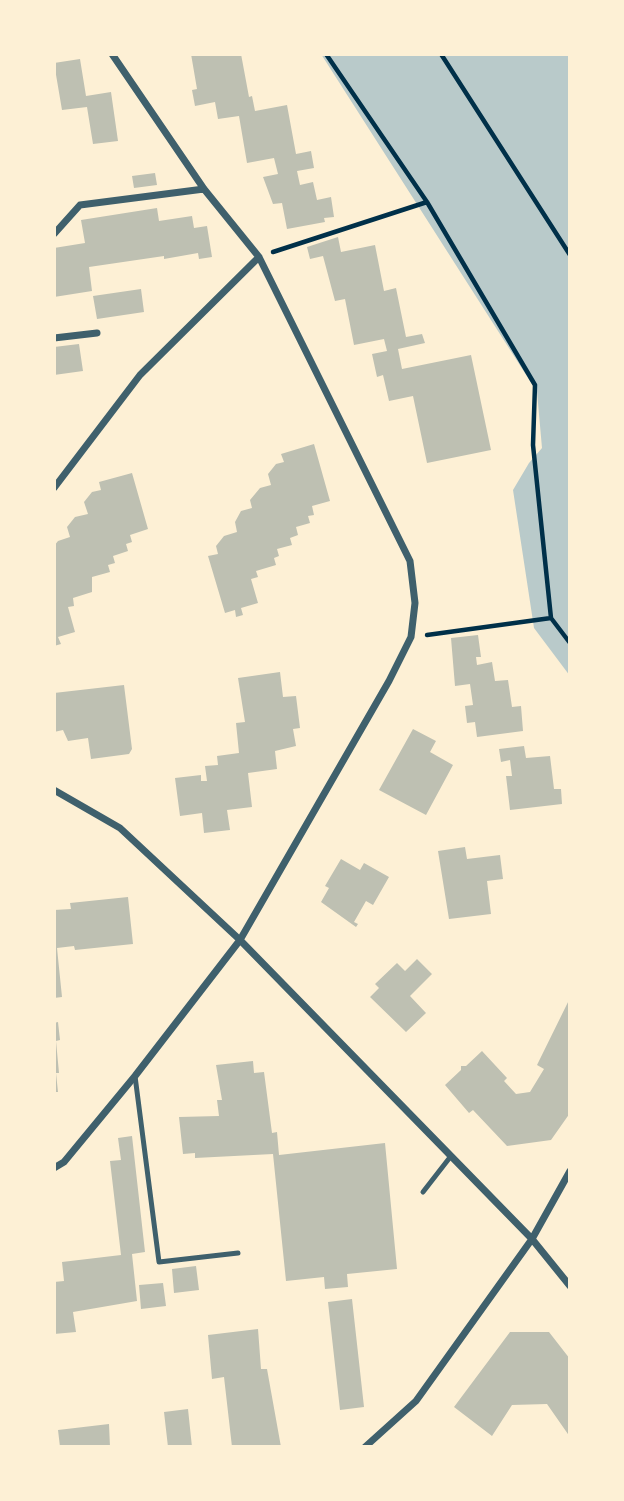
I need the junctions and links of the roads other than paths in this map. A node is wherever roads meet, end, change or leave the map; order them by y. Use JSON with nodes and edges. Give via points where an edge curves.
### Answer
{"nodes":[{"id":1,"x":112,"y":54,"type":"edge"},
{"id":2,"x":204,"y":189,"type":"junction"},
{"id":3,"x":54,"y":234,"type":"edge"},
{"id":4,"x":259,"y":257,"type":"junction"},
{"id":5,"x":97,"y":333,"type":"dead end"},
{"id":6,"x":54,"y":338,"type":"edge"},
{"id":7,"x":54,"y":488,"type":"edge"},
{"id":8,"x":54,"y":790,"type":"edge"},
{"id":9,"x":240,"y":940,"type":"junction"},
{"id":10,"x":135,"y":1076,"type":"junction"},
{"id":11,"x":452,"y":1156,"type":"junction"},
{"id":12,"x":54,"y":1168,"type":"edge"},
{"id":13,"x":570,"y":1171,"type":"edge"},
{"id":14,"x":423,"y":1192,"type":"dead end"},
{"id":15,"x":532,"y":1239,"type":"junction"},
{"id":16,"x":238,"y":1253,"type":"dead end"},
{"id":17,"x":570,"y":1286,"type":"edge"},
{"id":18,"x":365,"y":1447,"type":"edge"}],
"edges":[{"from":1,"to":2,"type":"street"},
{"from":2,"to":3,"type":"street","via":[[80,205]]},
{"from":2,"to":4,"type":"street"},
{"from":4,"to":7,"type":"street","via":[[140,374]]},
{"from":4,"to":9,"type":"street","via":[[410,561],[415,603],[411,637],[383,693]]},
{"from":5,"to":6,"type":"street"},
{"from":8,"to":9,"type":"street","via":[[120,828]]},
{"from":9,"to":10,"type":"street"},
{"from":9,"to":11,"type":"street"},
{"from":10,"to":12,"type":"street","via":[[64,1163]]},
{"from":10,"to":16,"type":"lane","via":[[159,1262]]},
{"from":11,"to":14,"type":"lane"},
{"from":11,"to":15,"type":"street"},
{"from":13,"to":15,"type":"street"},
{"from":15,"to":17,"type":"street"},
{"from":15,"to":18,"type":"street","via":[[416,1401]]}]}
